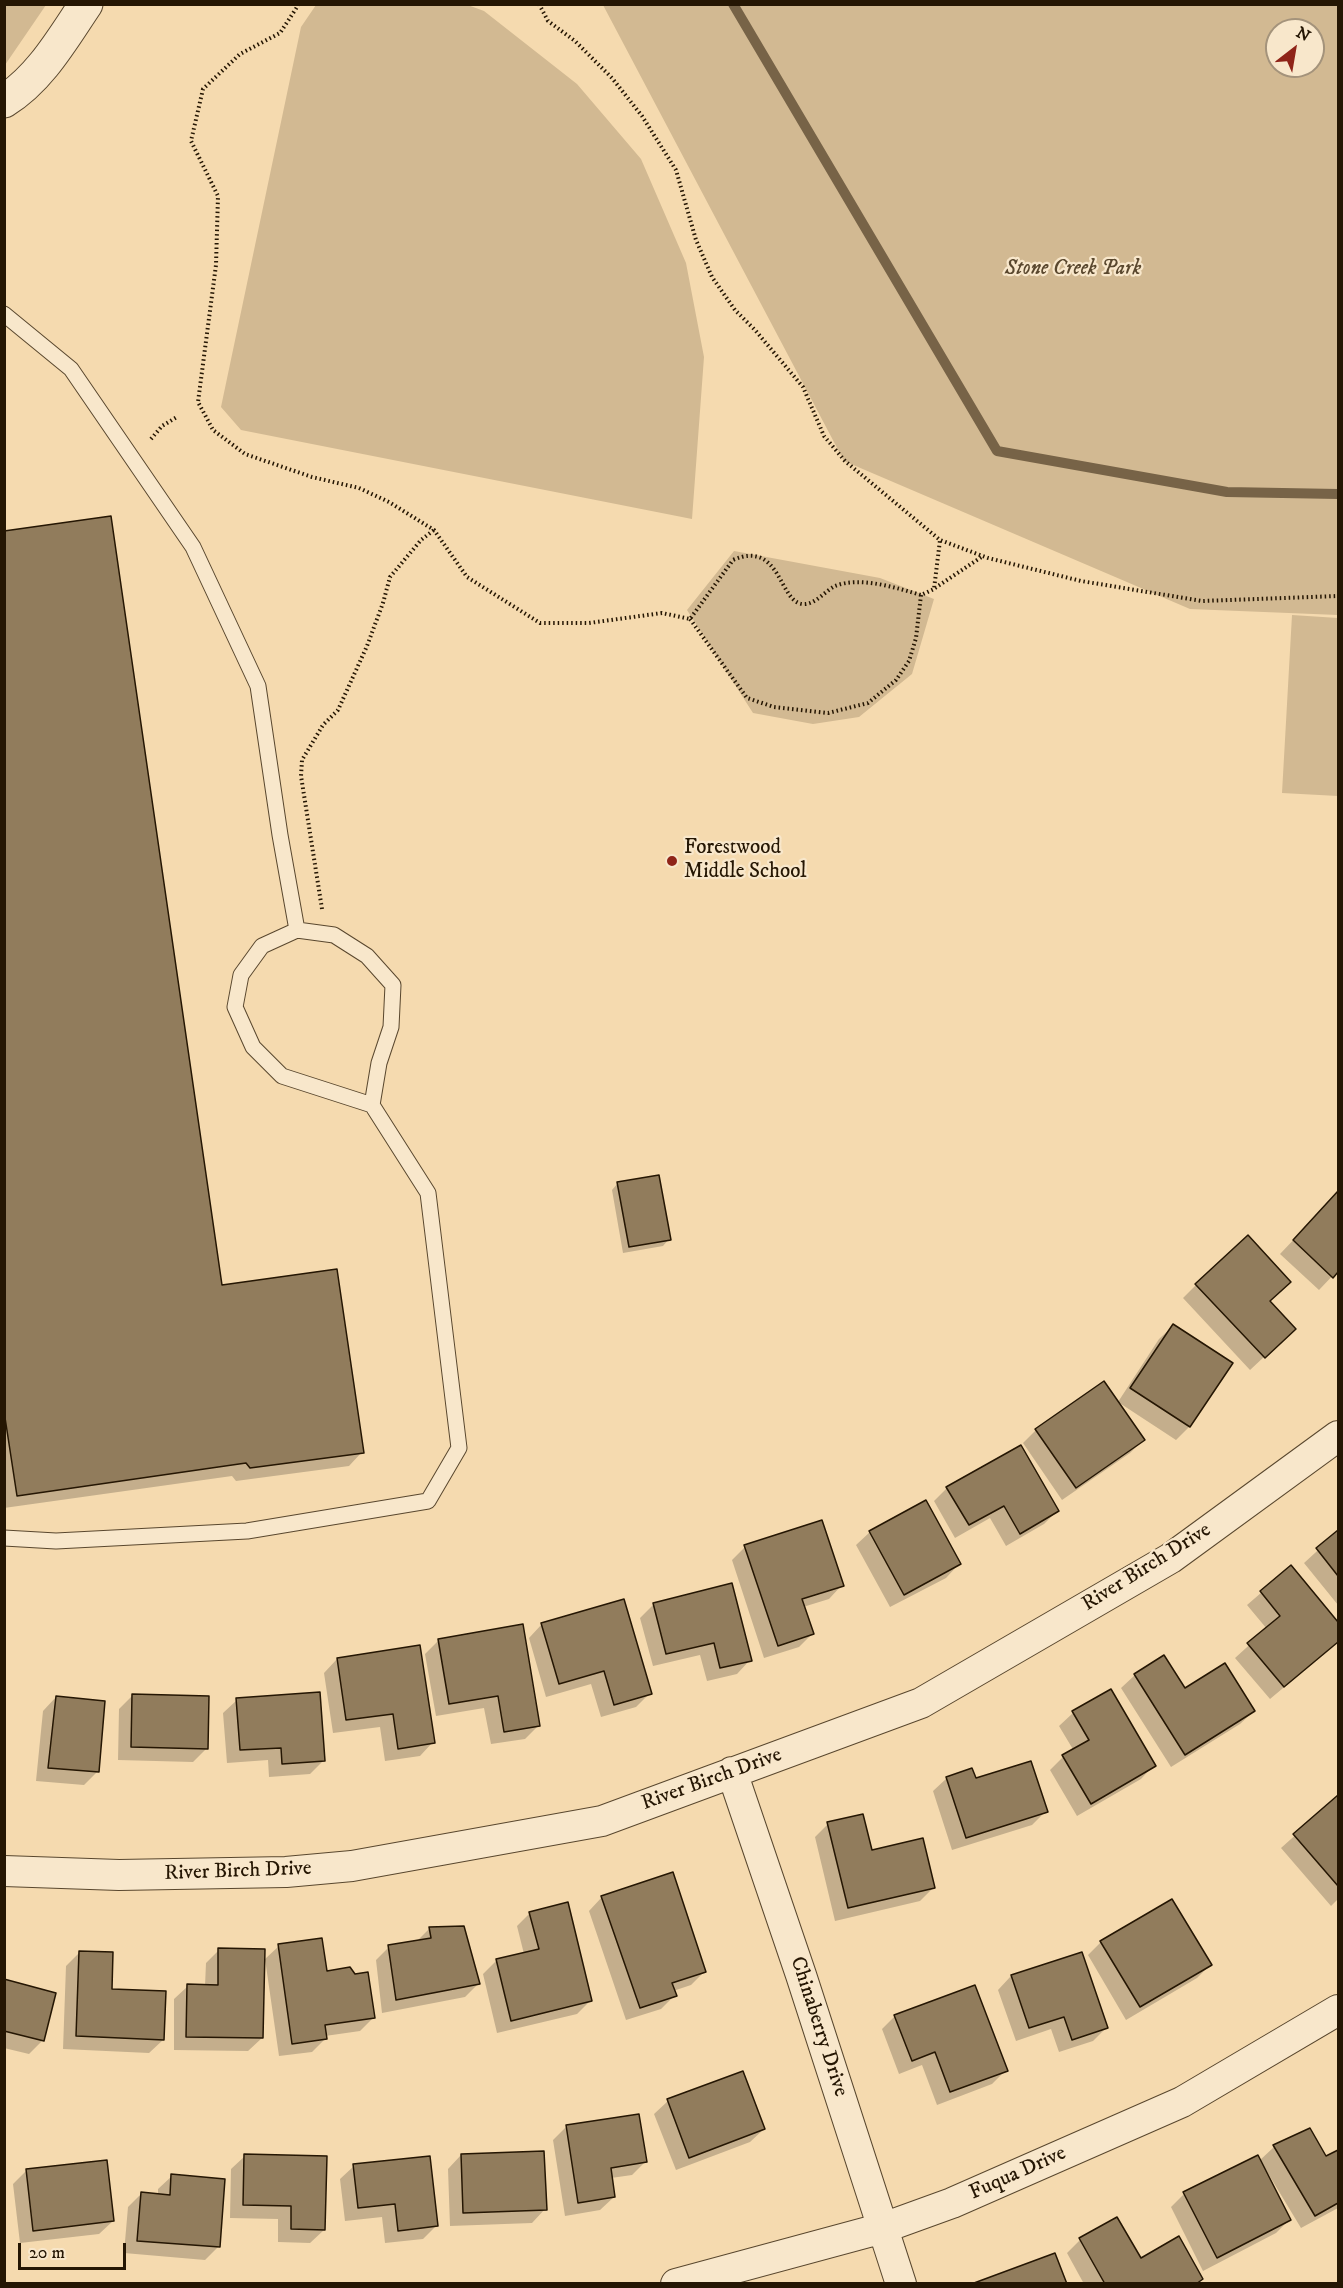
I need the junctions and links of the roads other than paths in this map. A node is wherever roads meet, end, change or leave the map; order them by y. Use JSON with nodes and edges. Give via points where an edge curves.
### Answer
{"nodes":[{"id":1,"x":86,"y":4,"type":"edge"},
{"id":2,"x":4,"y":101,"type":"edge"},
{"id":3,"x":4,"y":314,"type":"edge"},
{"id":4,"x":297,"y":930,"type":"junction"},
{"id":5,"x":372,"y":1105,"type":"junction"},
{"id":6,"x":1338,"y":1436,"type":"edge"},
{"id":7,"x":4,"y":1538,"type":"edge"},
{"id":8,"x":732,"y":1772,"type":"junction"},
{"id":9,"x":4,"y":1872,"type":"edge"},
{"id":10,"x":1338,"y":2010,"type":"edge"},
{"id":11,"x":883,"y":2228,"type":"junction"},
{"id":12,"x":676,"y":2283,"type":"edge"},
{"id":13,"x":901,"y":2283,"type":"edge"}],
"edges":[{"from":1,"to":2,"type":"street","via":[[22,90]]},
{"from":3,"to":4,"type":"lane","via":[[70,369],[193,547],[258,686]]},
{"from":4,"to":5,"type":"lane","via":[[334,935],[367,956],[393,985],[391,1027],[379,1063]]},
{"from":4,"to":5,"type":"lane","via":[[262,946],[241,975],[235,1007],[253,1047],[282,1076]]},
{"from":5,"to":7,"type":"lane","via":[[428,1193],[459,1448],[428,1501],[247,1531],[56,1541]]},
{"from":6,"to":8,"type":"street","name":"River Birch Drive","via":[[1171,1558],[921,1703]]},
{"from":8,"to":9,"type":"street","name":"River Birch Drive","via":[[602,1821],[352,1866],[286,1872],[131,1875]]},
{"from":8,"to":11,"type":"street","name":"Chinaberry Drive"},
{"from":10,"to":11,"type":"street","name":"Fuqua Drive","via":[[1182,2102],[952,2203]]},
{"from":11,"to":12,"type":"street","name":"Fuqua Drive"},
{"from":11,"to":13,"type":"street","name":"Chinaberry Drive"}]}
